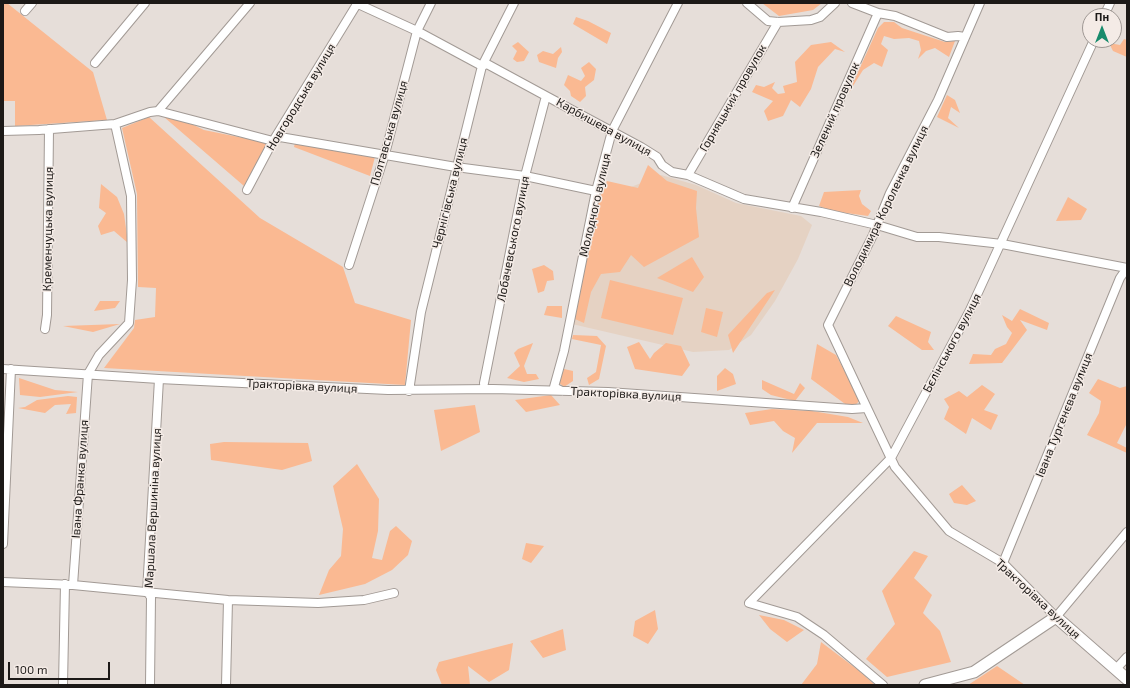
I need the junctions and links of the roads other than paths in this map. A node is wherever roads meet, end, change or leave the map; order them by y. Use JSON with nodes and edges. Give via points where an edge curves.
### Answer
{"nodes":[{"id":1,"x":32,"y":3,"type":"edge"},
{"id":2,"x":145,"y":3,"type":"edge"},
{"id":3,"x":250,"y":3,"type":"edge"},
{"id":4,"x":357,"y":3,"type":"edge"},
{"id":5,"x":431,"y":3,"type":"edge"},
{"id":6,"x":514,"y":3,"type":"edge"},
{"id":7,"x":678,"y":3,"type":"edge"},
{"id":8,"x":747,"y":3,"type":"edge"},
{"id":9,"x":836,"y":3,"type":"edge"},
{"id":10,"x":852,"y":3,"type":"edge"},
{"id":11,"x":980,"y":3,"type":"edge"},
{"id":12,"x":25,"y":11,"type":"dead end"},
{"id":13,"x":878,"y":13,"type":"junction"},
{"id":14,"x":778,"y":22,"type":"junction"},
{"id":15,"x":417,"y":31,"type":"junction"},
{"id":16,"x":965,"y":37,"type":"junction"},
{"id":17,"x":1090,"y":48,"type":"edge"},
{"id":18,"x":95,"y":63,"type":"dead end"},
{"id":19,"x":482,"y":66,"type":"junction"},
{"id":20,"x":546,"y":96,"type":"junction"},
{"id":21,"x":158,"y":111,"type":"junction"},
{"id":22,"x":115,"y":124,"type":"junction"},
{"id":23,"x":49,"y":129,"type":"junction"},
{"id":24,"x":3,"y":131,"type":"edge"},
{"id":25,"x":612,"y":131,"type":"junction"},
{"id":26,"x":273,"y":141,"type":"junction"},
{"id":27,"x":385,"y":154,"type":"junction"},
{"id":28,"x":456,"y":167,"type":"junction"},
{"id":29,"x":688,"y":175,"type":"junction"},
{"id":30,"x":525,"y":176,"type":"junction"},
{"id":31,"x":247,"y":190,"type":"dead end"},
{"id":32,"x":596,"y":192,"type":"junction"},
{"id":33,"x":792,"y":208,"type":"junction"},
{"id":34,"x":877,"y":225,"type":"junction"},
{"id":35,"x":1002,"y":244,"type":"junction"},
{"id":36,"x":349,"y":265,"type":"dead end"},
{"id":37,"x":1127,"y":268,"type":"edge"},
{"id":38,"x":45,"y":329,"type":"dead end"},
{"id":39,"x":7,"y":369,"type":"edge"},
{"id":40,"x":88,"y":374,"type":"junction"},
{"id":41,"x":159,"y":379,"type":"junction"},
{"id":42,"x":484,"y":383,"type":"dead end"},
{"id":43,"x":409,"y":391,"type":"junction"},
{"id":44,"x":563,"y":391,"type":"junction"},
{"id":45,"x":867,"y":408,"type":"junction"},
{"id":46,"x":891,"y":458,"type":"junction"},
{"id":47,"x":1127,"y":532,"type":"edge"},
{"id":48,"x":3,"y":544,"type":"edge"},
{"id":49,"x":1003,"y":563,"type":"junction"},
{"id":50,"x":3,"y":582,"type":"edge"},
{"id":51,"x":69,"y":584,"type":"junction"},
{"id":52,"x":148,"y":592,"type":"junction"},
{"id":53,"x":394,"y":593,"type":"dead end"},
{"id":54,"x":228,"y":600,"type":"junction"},
{"id":55,"x":1056,"y":617,"type":"junction"},
{"id":56,"x":1127,"y":657,"type":"edge"},
{"id":57,"x":1116,"y":669,"type":"junction"},
{"id":58,"x":1127,"y":679,"type":"edge"},
{"id":59,"x":64,"y":685,"type":"edge"},
{"id":60,"x":150,"y":685,"type":"edge"},
{"id":61,"x":226,"y":685,"type":"edge"},
{"id":62,"x":883,"y":685,"type":"edge"},
{"id":63,"x":926,"y":685,"type":"edge"}],
"edges":[{"from":1,"to":12,"type":"street"},
{"from":2,"to":18,"type":"street"},
{"from":3,"to":21,"type":"street"},
{"from":4,"to":15,"type":"street","name":"Карбишева вулиця"},
{"from":4,"to":26,"type":"street","name":"Новгородська вулиця"},
{"from":5,"to":15,"type":"street","name":"Полтавська вулиця"},
{"from":6,"to":19,"type":"street","name":"Чернігівська вулиця"},
{"from":7,"to":25,"type":"street","name":"Молодчого вулиця"},
{"from":8,"to":14,"type":"street","via":[[768,21]]},
{"from":9,"to":14,"type":"street","via":[[820,17],[811,20]]},
{"from":10,"to":13,"type":"street"},
{"from":11,"to":16,"type":"street","name":"Володимира Короленка вулиця"},
{"from":13,"to":16,"type":"street","via":[[895,16],[946,37]]},
{"from":13,"to":33,"type":"street","name":"Зелений провулок"},
{"from":14,"to":29,"type":"street","name":"Горняцький провулок"},
{"from":15,"to":19,"type":"street","name":"Карбишева вулиця"},
{"from":15,"to":27,"type":"street","name":"Полтавська вулиця"},
{"from":16,"to":34,"type":"street","name":"Володимира Короленка вулиця","via":[[938,100],[890,193]]},
{"from":17,"to":35,"type":"street","name":"Бєлінського вулиця"},
{"from":19,"to":20,"type":"street","name":"Карбишева вулиця","via":[[487,64]]},
{"from":19,"to":28,"type":"street","name":"Чернігівська вулиця"},
{"from":20,"to":25,"type":"street","name":"Карбишева вулиця"},
{"from":20,"to":30,"type":"street","name":"Лобачевського вулиця"},
{"from":21,"to":22,"type":"street"},
{"from":21,"to":26,"type":"street"},
{"from":22,"to":23,"type":"street"},
{"from":22,"to":40,"type":"street","via":[[131,196],[132,280],[129,323],[99,355]]},
{"from":23,"to":24,"type":"street"},
{"from":23,"to":38,"type":"street","name":"Кременчуцька вулиця"},
{"from":25,"to":29,"type":"street","name":"Карбишева вулиця","via":[[657,157],[662,165],[672,172]]},
{"from":25,"to":32,"type":"street","name":"Молодчого вулиця"},
{"from":26,"to":27,"type":"street","via":[[280,137]]},
{"from":26,"to":31,"type":"street","name":"Новгородська вулиця"},
{"from":27,"to":28,"type":"street"},
{"from":27,"to":36,"type":"street","name":"Полтавська вулиця"},
{"from":28,"to":30,"type":"street"},
{"from":28,"to":43,"type":"street","name":"Чернігівська вулиця","via":[[421,312]]},
{"from":29,"to":33,"type":"street","name":"Карбишева вулиця","via":[[744,199]]},
{"from":30,"to":32,"type":"street"},
{"from":30,"to":42,"type":"street","name":"Лобачевського вулиця"},
{"from":32,"to":44,"type":"street","name":"Молодчого вулиця","via":[[564,351],[554,387]]},
{"from":33,"to":34,"type":"street","name":"Карбишева вулиця"},
{"from":34,"to":35,"type":"street","name":"Карбишева вулиця","via":[[917,237]]},
{"from":34,"to":45,"type":"street","name":"Володимира Короленка вулиця","via":[[828,325]]},
{"from":35,"to":37,"type":"street","name":"Карбишева вулиця"},
{"from":35,"to":46,"type":"street","name":"Бєлінського вулиця"},
{"from":37,"to":49,"type":"street","name":"Івана Тургенєва вулиця","via":[[1120,278]]},
{"from":39,"to":40,"type":"street","name":"Тракторівка вулиця"},
{"from":39,"to":48,"type":"street"},
{"from":40,"to":41,"type":"street","name":"Тракторівка вулиця"},
{"from":40,"to":51,"type":"street","name":"Івана Франка вулиця"},
{"from":41,"to":43,"type":"street","name":"Тракторівка вулиця"},
{"from":41,"to":52,"type":"street","name":"Маршала Вершиніна вулиця"},
{"from":43,"to":44,"type":"street","name":"Тракторівка вулиця","via":[[494,388]]},
{"from":44,"to":45,"type":"street","name":"Тракторівка вулиця"},
{"from":45,"to":46,"type":"street","name":"Тракторівка вулиця"},
{"from":46,"to":49,"type":"street","name":"Тракторівка вулиця","via":[[895,467],[949,531]]},
{"from":46,"to":62,"type":"street","name":"Бєлінського вулиця","via":[[749,603],[797,618],[824,635]]},
{"from":47,"to":55,"type":"street"},
{"from":49,"to":55,"type":"street","name":"Тракторівка вулиця"},
{"from":50,"to":51,"type":"street"},
{"from":51,"to":52,"type":"street"},
{"from":51,"to":59,"type":"street","name":"Івана Франка вулиця"},
{"from":52,"to":54,"type":"street"},
{"from":52,"to":60,"type":"street","name":"Маршала Вершиніна вулиця","via":[[151,597]]},
{"from":53,"to":54,"type":"street","via":[[364,600],[318,603]]},
{"from":54,"to":61,"type":"street"},
{"from":55,"to":57,"type":"main road","name":"Тракторівка вулиця"},
{"from":55,"to":63,"type":"main road","via":[[974,672]]},
{"from":56,"to":57,"type":"street"},
{"from":57,"to":58,"type":"main road","name":"Тракторівка вулиця"}]}
